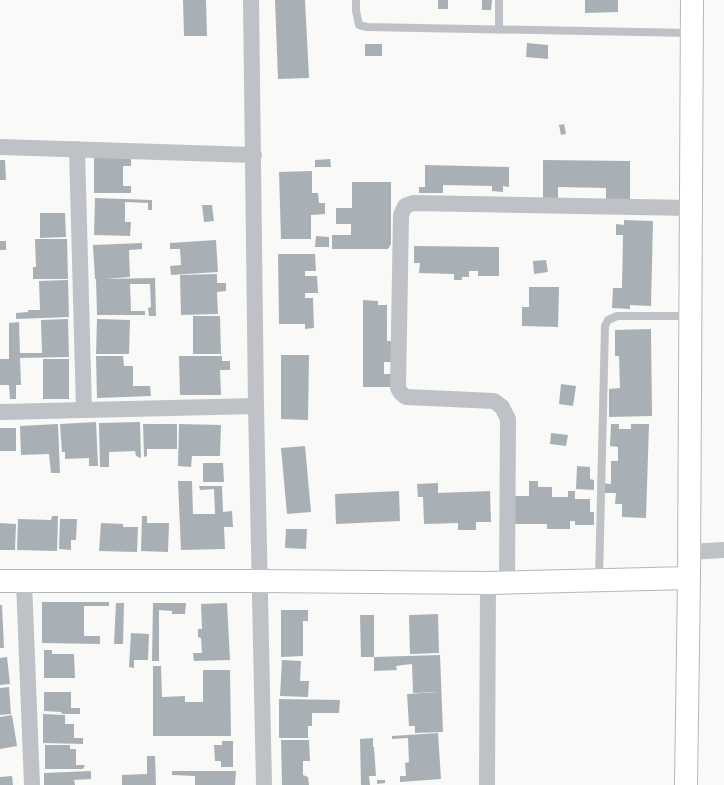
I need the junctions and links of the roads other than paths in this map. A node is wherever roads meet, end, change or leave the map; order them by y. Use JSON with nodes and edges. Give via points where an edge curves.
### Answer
{"nodes":[{"id":1,"x":251,"y":0,"type":"edge"},
{"id":2,"x":356,"y":0,"type":"edge"},
{"id":3,"x":499,"y":0,"type":"edge"},
{"id":4,"x":692,"y":0,"type":"edge"},
{"id":5,"x":499,"y":29,"type":"junction"},
{"id":6,"x":692,"y":33,"type":"junction"},
{"id":7,"x":0,"y":147,"type":"edge"},
{"id":8,"x":77,"y":149,"type":"junction"},
{"id":9,"x":254,"y":155,"type":"junction"},
{"id":10,"x":691,"y":208,"type":"junction"},
{"id":11,"x":690,"y":316,"type":"junction"},
{"id":12,"x":256,"y":406,"type":"junction"},
{"id":13,"x":84,"y":410,"type":"junction"},
{"id":14,"x":0,"y":412,"type":"edge"},
{"id":15,"x":724,"y":550,"type":"edge"},
{"id":16,"x":689,"y":552,"type":"junction"},
{"id":17,"x":689,"y":578,"type":"junction"},
{"id":18,"x":599,"y":580,"type":"junction"},
{"id":19,"x":0,"y":581,"type":"edge"},
{"id":20,"x":259,"y":581,"type":"junction"},
{"id":21,"x":24,"y":582,"type":"junction"},
{"id":22,"x":497,"y":583,"type":"junction"},
{"id":23,"x":32,"y":785,"type":"edge"},
{"id":24,"x":264,"y":785,"type":"edge"},
{"id":25,"x":487,"y":785,"type":"edge"},
{"id":26,"x":686,"y":785,"type":"edge"}],
"edges":[{"from":1,"to":9,"type":"street"},
{"from":2,"to":5,"type":"lane","via":[[359,25],[367,27]]},
{"from":3,"to":5,"type":"lane"},
{"from":4,"to":6,"type":"street"},
{"from":5,"to":6,"type":"lane"},
{"from":6,"to":10,"type":"street"},
{"from":7,"to":8,"type":"street"},
{"from":8,"to":9,"type":"street"},
{"from":8,"to":13,"type":"street"},
{"from":9,"to":12,"type":"street"},
{"from":10,"to":11,"type":"street"},
{"from":10,"to":22,"type":"street","via":[[413,203],[405,206],[401,215],[398,388],[406,397],[494,402],[502,406],[508,419]]},
{"from":11,"to":16,"type":"street"},
{"from":11,"to":18,"type":"lane","via":[[617,316],[608,320],[605,326]]},
{"from":12,"to":13,"type":"street"},
{"from":12,"to":20,"type":"street"},
{"from":13,"to":14,"type":"street"},
{"from":15,"to":16,"type":"street"},
{"from":16,"to":17,"type":"street"},
{"from":17,"to":18,"type":"street"},
{"from":17,"to":26,"type":"street"},
{"from":18,"to":22,"type":"street"},
{"from":19,"to":21,"type":"street"},
{"from":20,"to":21,"type":"street"},
{"from":20,"to":22,"type":"street"},
{"from":20,"to":24,"type":"street"},
{"from":21,"to":23,"type":"street"},
{"from":22,"to":25,"type":"street"}]}
